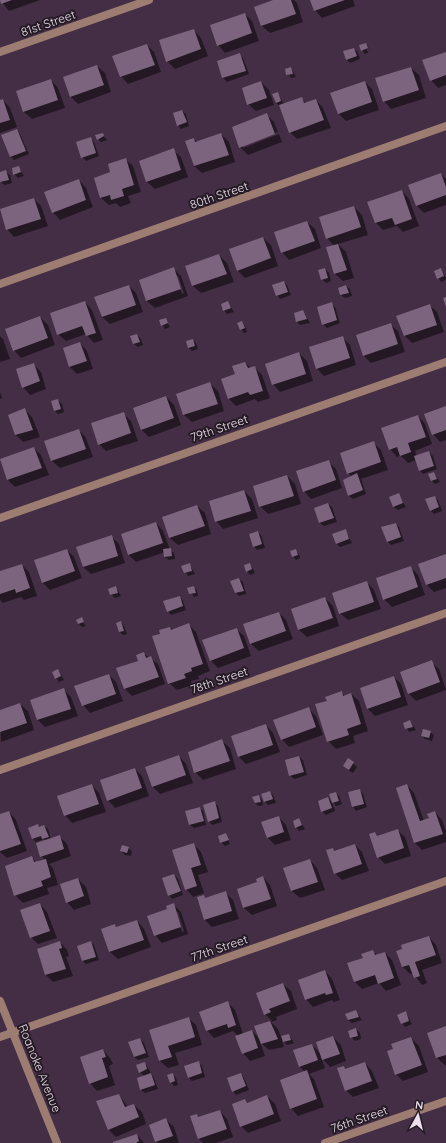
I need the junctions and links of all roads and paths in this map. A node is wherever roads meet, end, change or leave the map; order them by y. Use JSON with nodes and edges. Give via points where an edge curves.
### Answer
{"nodes":[{"id":1,"x":148,"y":0,"type":"edge"},
{"id":2,"x":0,"y":52,"type":"edge"},
{"id":3,"x":446,"y":126,"type":"edge"},
{"id":4,"x":0,"y":284,"type":"edge"},
{"id":5,"x":446,"y":362,"type":"edge"},
{"id":6,"x":0,"y":518,"type":"edge"},
{"id":7,"x":446,"y":613,"type":"edge"},
{"id":8,"x":0,"y":770,"type":"edge"},
{"id":9,"x":446,"y":881,"type":"edge"},
{"id":10,"x":0,"y":1001,"type":"edge"},
{"id":11,"x":13,"y":1033,"type":"junction"},
{"id":12,"x":0,"y":1038,"type":"edge"},
{"id":13,"x":446,"y":1101,"type":"edge"},
{"id":14,"x":57,"y":1143,"type":"edge"},
{"id":15,"x":325,"y":1143,"type":"edge"}],
"edges":[{"from":1,"to":2,"type":"street","name":"81st Street"},
{"from":3,"to":4,"type":"street","name":"80th Street"},
{"from":5,"to":6,"type":"street","name":"79th Street"},
{"from":7,"to":8,"type":"street","name":"78th Street"},
{"from":9,"to":11,"type":"street","name":"77th Street"},
{"from":10,"to":11,"type":"street","name":"Roanoke Avenue"},
{"from":11,"to":12,"type":"street","name":"77th Street"},
{"from":11,"to":14,"type":"street","name":"Roanoke Avenue"},
{"from":13,"to":15,"type":"street","name":"76th Street"}]}
